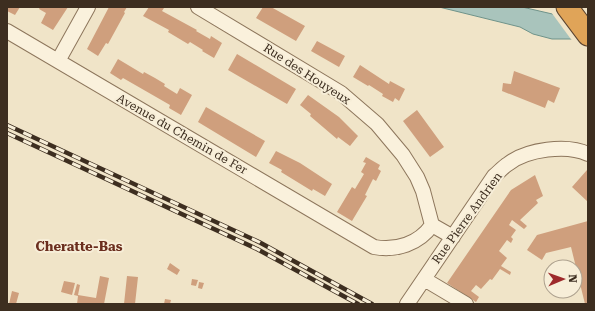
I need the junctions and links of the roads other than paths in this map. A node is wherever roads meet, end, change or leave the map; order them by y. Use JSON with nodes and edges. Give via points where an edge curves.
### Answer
{"nodes":[{"id":1,"x":88,"y":7,"type":"edge"},
{"id":2,"x":198,"y":7,"type":"edge"},
{"id":3,"x":571,"y":12,"type":"edge"},
{"id":4,"x":7,"y":32,"type":"edge"},
{"id":5,"x":588,"y":35,"type":"edge"},
{"id":6,"x":58,"y":61,"type":"junction"},
{"id":7,"x":588,"y":154,"type":"edge"},
{"id":8,"x":432,"y":225,"type":"junction"},
{"id":9,"x":452,"y":237,"type":"junction"},
{"id":10,"x":424,"y":279,"type":"junction"},
{"id":11,"x":407,"y":304,"type":"edge"},
{"id":12,"x":466,"y":304,"type":"edge"}],
"edges":[{"from":1,"to":6,"type":"street"},
{"from":2,"to":8,"type":"street","name":"Rue des Houyeux","via":[[342,93],[377,124],[403,155],[417,177]]},
{"from":3,"to":5,"type":"highway"},
{"from":4,"to":6,"type":"street","name":"Avenue du Chemin de Fer"},
{"from":6,"to":8,"type":"street","name":"Avenue du Chemin de Fer","via":[[374,247],[397,248],[420,238]]},
{"from":7,"to":9,"type":"street","name":"Rue Pierre Andrien","via":[[578,149],[553,149],[534,152],[509,163],[494,176]]},
{"from":8,"to":9,"type":"street"},
{"from":9,"to":10,"type":"street","name":"Rue Pierre Andrien"},
{"from":10,"to":11,"type":"street","name":"Rue Pierre Andrien"},
{"from":10,"to":12,"type":"street"}]}
